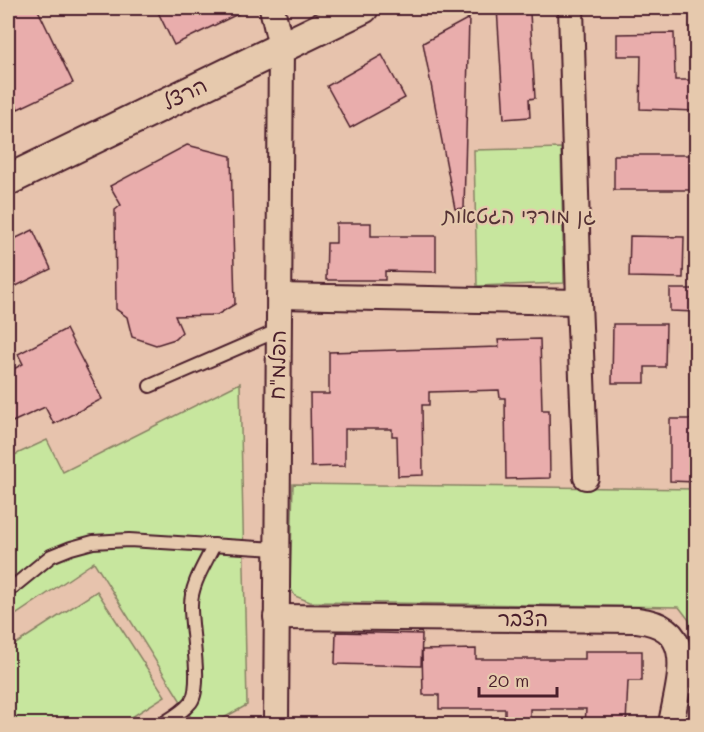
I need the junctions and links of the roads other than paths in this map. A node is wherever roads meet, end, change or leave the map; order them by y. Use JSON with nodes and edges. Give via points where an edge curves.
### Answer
{"nodes":[{"id":1,"x":272,"y":8,"type":"edge"},
{"id":2,"x":363,"y":8,"type":"edge"},
{"id":3,"x":571,"y":8,"type":"edge"},
{"id":4,"x":281,"y":47,"type":"junction"},
{"id":5,"x":8,"y":180,"type":"edge"},
{"id":6,"x":279,"y":296,"type":"junction"},
{"id":7,"x":579,"y":302,"type":"junction"},
{"id":8,"x":279,"y":330,"type":"junction"},
{"id":9,"x":150,"y":386,"type":"dead end"},
{"id":10,"x":586,"y":477,"type":"dead end"},
{"id":11,"x":214,"y":545,"type":"junction"},
{"id":12,"x":277,"y":549,"type":"junction"},
{"id":13,"x":8,"y":591,"type":"edge"},
{"id":14,"x":276,"y":617,"type":"junction"},
{"id":15,"x":162,"y":724,"type":"edge"},
{"id":16,"x":276,"y":724,"type":"edge"},
{"id":17,"x":671,"y":724,"type":"edge"}],
"edges":[{"from":1,"to":4,"type":"street","name":"הפלמ\"ח"},
{"from":2,"to":4,"type":"street","name":"הרצל"},
{"from":3,"to":7,"type":"street"},
{"from":4,"to":5,"type":"street","name":"הרצל"},
{"from":4,"to":6,"type":"street","name":"הפלמ\"ח"},
{"from":6,"to":7,"type":"street"},
{"from":6,"to":8,"type":"street","name":"הפלמ\"ח"},
{"from":7,"to":10,"type":"street"},
{"from":8,"to":9,"type":"lane"},
{"from":8,"to":12,"type":"street","name":"הפלמ\"ח"},
{"from":11,"to":12,"type":"lane"},
{"from":11,"to":13,"type":"lane","via":[[93,542],[51,556]]},
{"from":11,"to":15,"type":"lane","via":[[193,588],[196,676],[192,700]]},
{"from":12,"to":14,"type":"street","name":"הפלמ\"ח"},
{"from":14,"to":16,"type":"street","name":"הפלמ\"ח"},
{"from":14,"to":17,"type":"street","name":"הצבר","via":[[637,620],[658,624],[671,632],[680,652]]}]}
